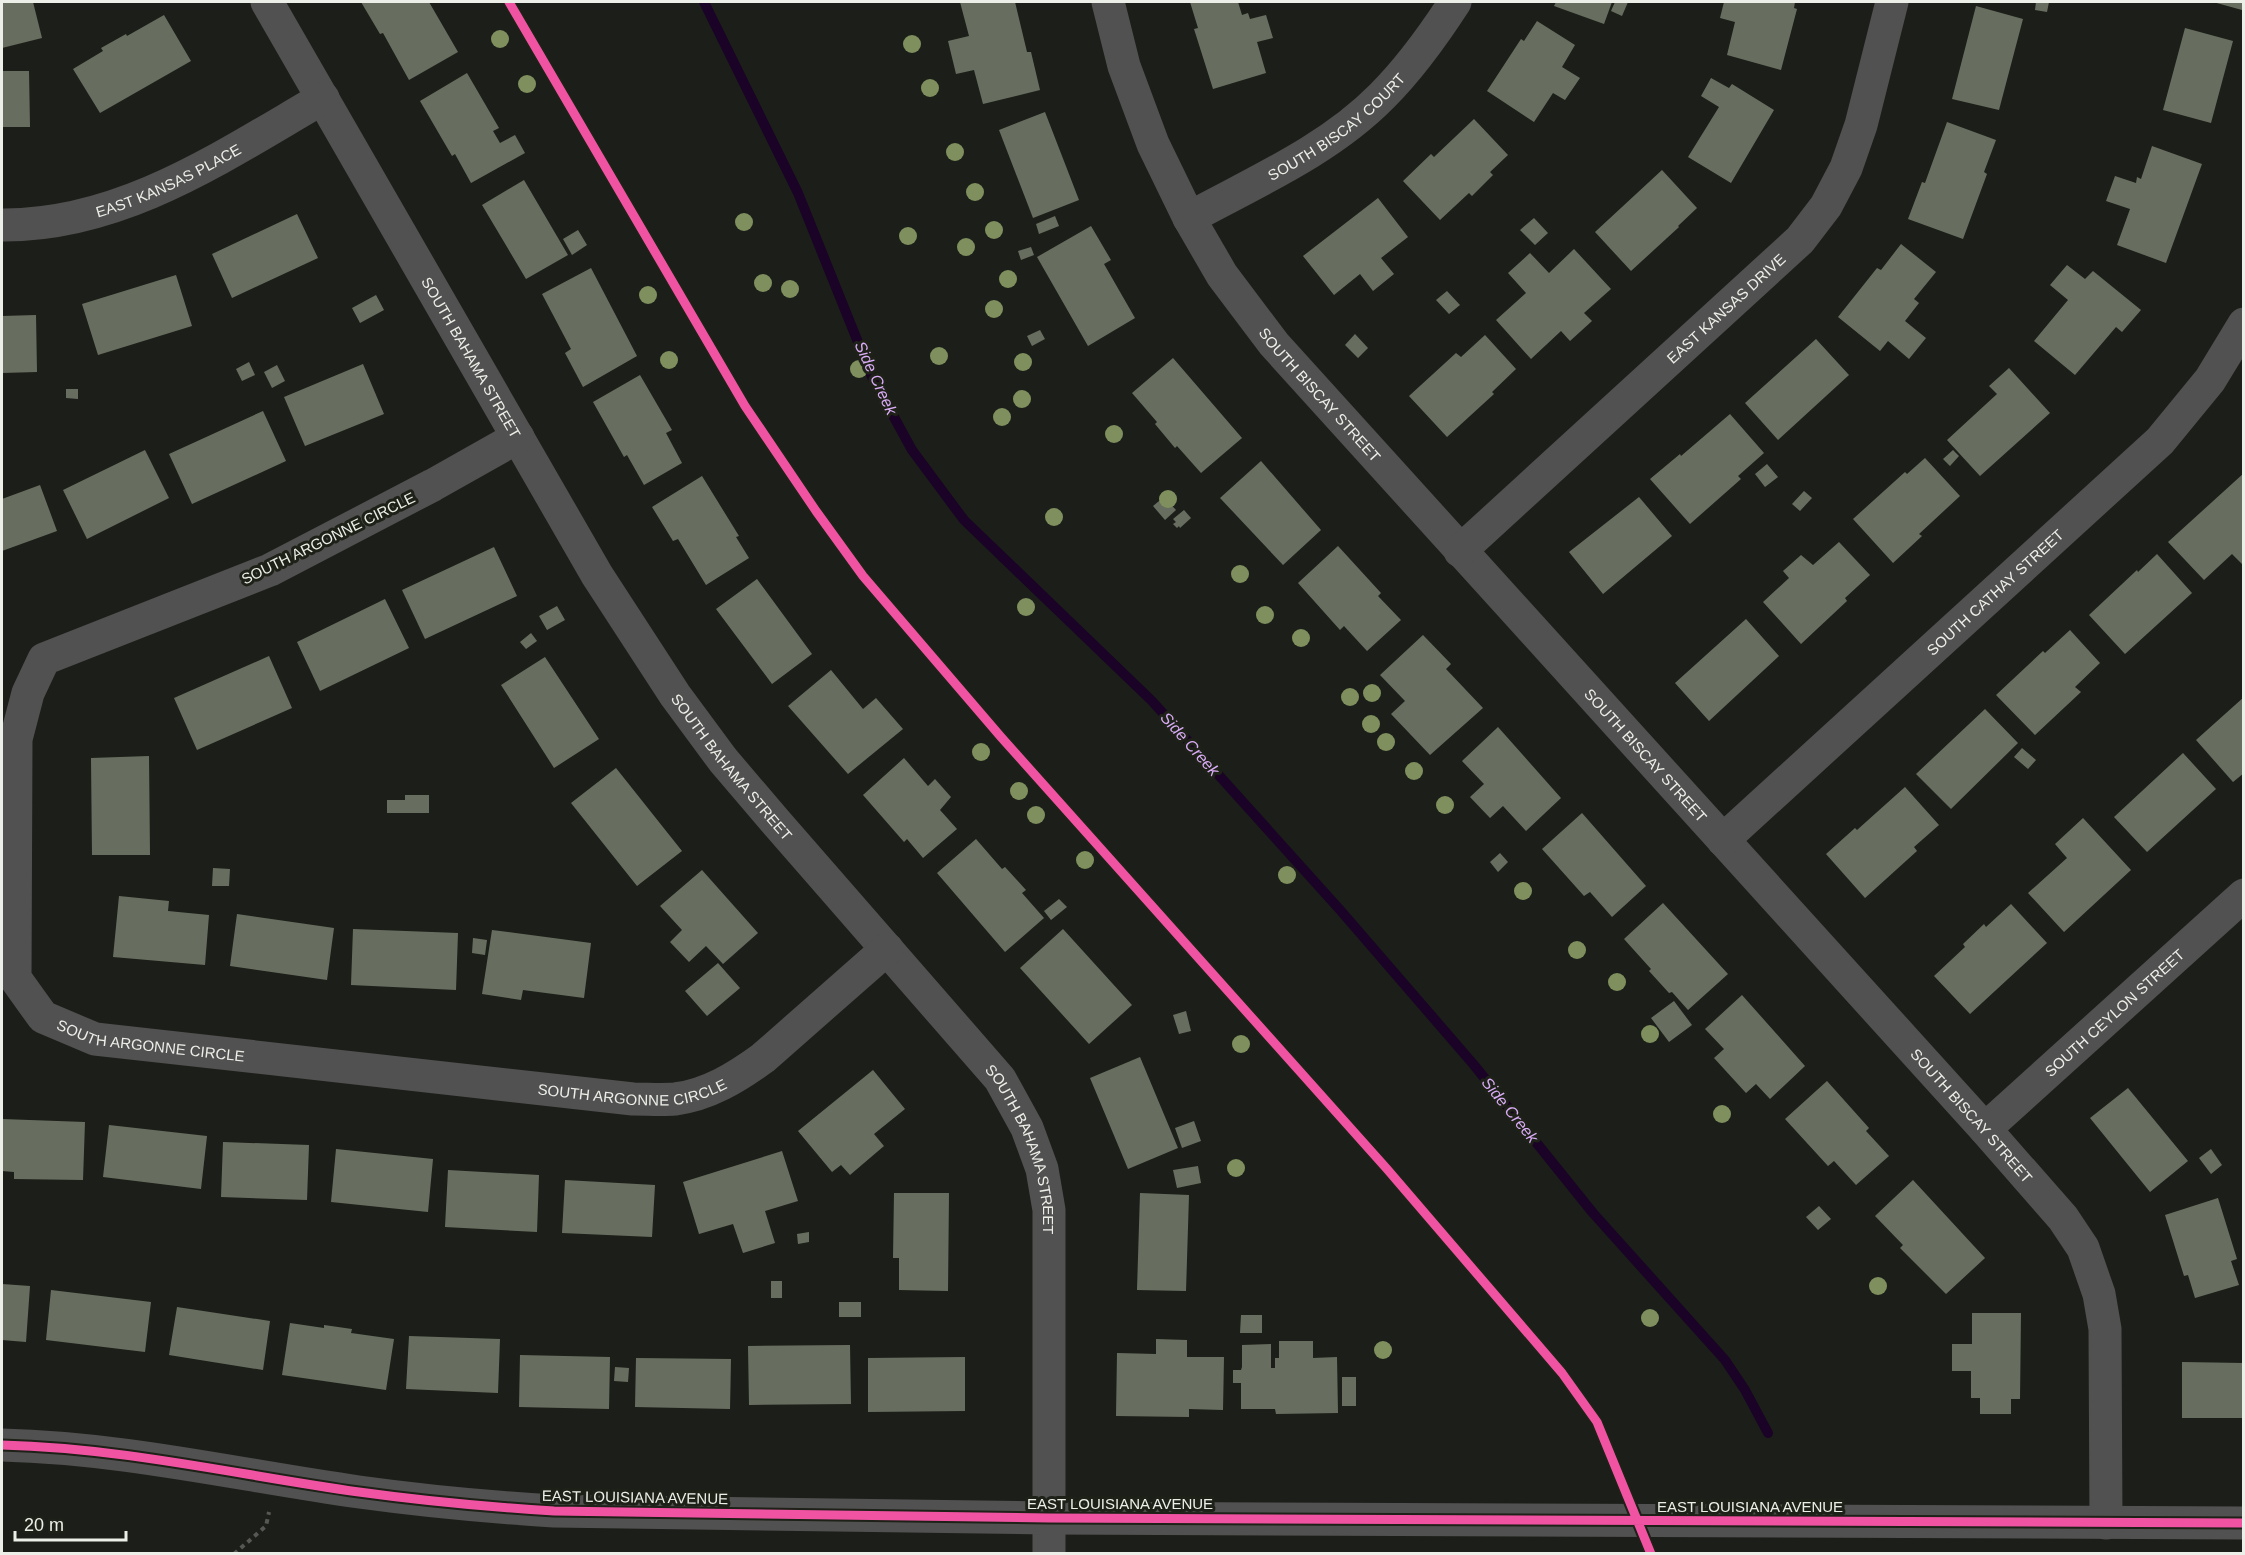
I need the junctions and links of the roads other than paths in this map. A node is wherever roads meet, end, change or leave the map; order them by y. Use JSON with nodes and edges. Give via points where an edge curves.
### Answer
{"nodes":[{"id":1,"x":267,"y":2,"type":"edge"},
{"id":2,"x":1108,"y":2,"type":"edge"},
{"id":3,"x":1455,"y":2,"type":"edge"},
{"id":4,"x":1892,"y":2,"type":"edge"},
{"id":5,"x":323,"y":98,"type":"junction"},
{"id":6,"x":1189,"y":218,"type":"junction"},
{"id":7,"x":2,"y":225,"type":"edge"},
{"id":8,"x":2244,"y":324,"type":"edge"},
{"id":9,"x":518,"y":436,"type":"junction"},
{"id":10,"x":1460,"y":551,"type":"junction"},
{"id":11,"x":1723,"y":840,"type":"junction"},
{"id":12,"x":2244,"y":895,"type":"edge"},
{"id":13,"x":887,"y":949,"type":"junction"},
{"id":14,"x":1985,"y":1129,"type":"junction"},
{"id":15,"x":2,"y":1445,"type":"edge"},
{"id":16,"x":1049,"y":1518,"type":"junction"},
{"id":17,"x":2106,"y":1522,"type":"junction"},
{"id":18,"x":2244,"y":1523,"type":"edge"},
{"id":19,"x":1049,"y":1554,"type":"edge"}],
"edges":[{"from":1,"to":5,"type":"street","name":"SOUTH BAHAMA STREET"},
{"from":2,"to":6,"type":"street","name":"SOUTH BISCAY STREET","via":[[1125,66],[1153,144]]},
{"from":3,"to":6,"type":"street","name":"SOUTH BISCAY COURT","via":[[1426,47],[1381,97],[1330,139]]},
{"from":4,"to":10,"type":"street","name":"EAST KANSAS DRIVE","via":[[1846,168],[1826,206],[1800,240]]},
{"from":5,"to":7,"type":"street","name":"EAST KANSAS PLACE","via":[[161,189],[119,205],[55,221]]},
{"from":5,"to":9,"type":"street","name":"SOUTH BAHAMA STREET"},
{"from":6,"to":10,"type":"street","name":"SOUTH BISCAY STREET","via":[[1222,275],[1274,344]]},
{"from":8,"to":11,"type":"street","name":"SOUTH CATHAY STREET","via":[[2210,380],[2160,441]]},
{"from":9,"to":13,"type":"street","name":"SOUTH BAHAMA STREET","via":[[597,574],[675,695],[723,760]]},
{"from":9,"to":13,"type":"street","name":"SOUTH ARGONNE CIRCLE","via":[[270,570],[44,659],[28,693],[16,739],[15,978],[43,1017],[95,1039],[633,1099],[676,1099],[742,1074]]},
{"from":10,"to":11,"type":"street","name":"SOUTH BISCAY STREET"},
{"from":11,"to":14,"type":"street","name":"SOUTH BISCAY STREET"},
{"from":12,"to":14,"type":"street","name":"SOUTH CEYLON STREET"},
{"from":13,"to":16,"type":"street","name":"SOUTH BAHAMA STREET","via":[[1000,1079],[1028,1128],[1042,1169],[1049,1210]]},
{"from":14,"to":17,"type":"street","name":"SOUTH BISCAY STREET","via":[[2063,1218],[2082,1248],[2099,1294],[2105,1329]]},
{"from":15,"to":16,"type":"street","name":"EAST LOUISIANA AVENUE","via":[[134,1455],[358,1492],[475,1506],[554,1511]]},
{"from":16,"to":17,"type":"street","name":"EAST LOUISIANA AVENUE"},
{"from":16,"to":19,"type":"street","name":"SOUTH BAHAMA STREET"},
{"from":17,"to":18,"type":"street","name":"EAST LOUISIANA AVENUE"}]}
